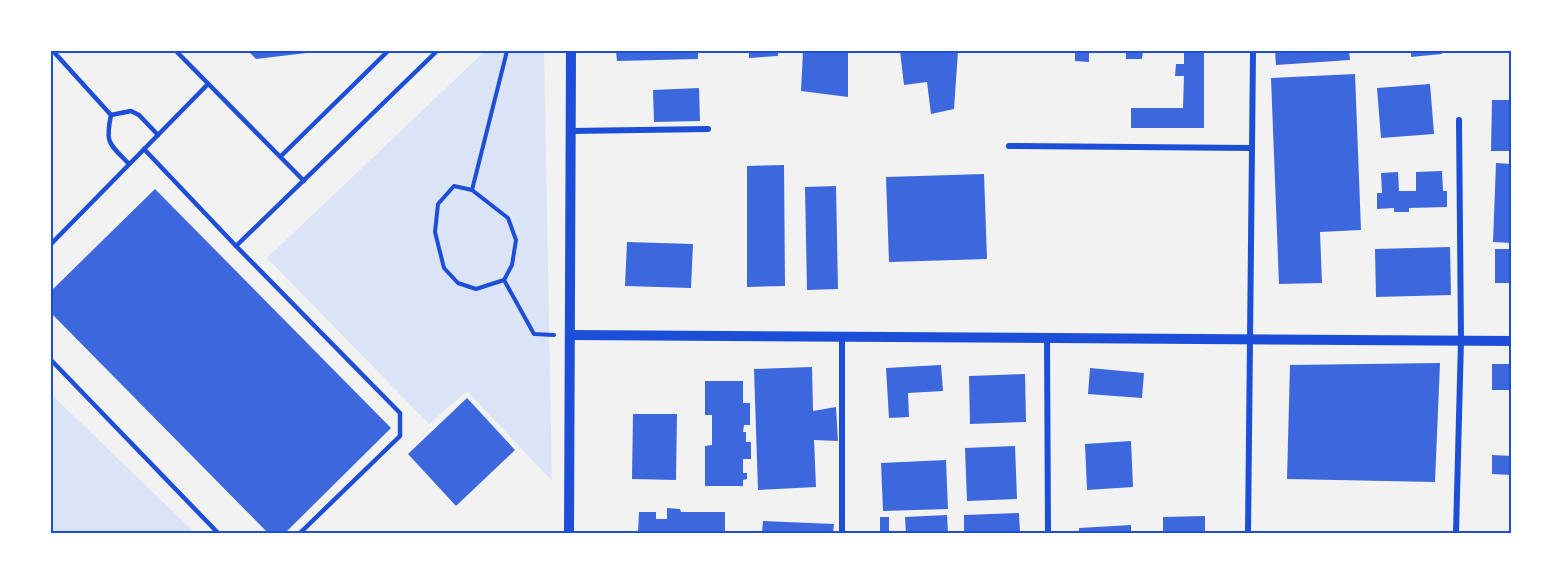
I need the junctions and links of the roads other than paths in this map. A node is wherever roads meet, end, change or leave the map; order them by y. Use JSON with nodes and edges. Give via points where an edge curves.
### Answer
{"nodes":[{"id":1,"x":53,"y":51,"type":"edge"},
{"id":2,"x":176,"y":51,"type":"edge"},
{"id":3,"x":388,"y":51,"type":"edge"},
{"id":4,"x":437,"y":51,"type":"edge"},
{"id":5,"x":572,"y":51,"type":"edge"},
{"id":6,"x":1253,"y":51,"type":"edge"},
{"id":7,"x":208,"y":84,"type":"junction"},
{"id":8,"x":111,"y":115,"type":"junction"},
{"id":9,"x":1459,"y":120,"type":"dead end"},
{"id":10,"x":708,"y":129,"type":"dead end"},
{"id":11,"x":571,"y":130,"type":"junction"},
{"id":12,"x":158,"y":135,"type":"junction"},
{"id":13,"x":1009,"y":146,"type":"dead end"},
{"id":14,"x":1252,"y":148,"type":"junction"},
{"id":15,"x":144,"y":149,"type":"junction"},
{"id":16,"x":281,"y":156,"type":"junction"},
{"id":17,"x":129,"y":164,"type":"junction"},
{"id":18,"x":304,"y":181,"type":"junction"},
{"id":19,"x":51,"y":244,"type":"edge"},
{"id":20,"x":236,"y":246,"type":"junction"},
{"id":21,"x":570,"y":335,"type":"junction"},
{"id":22,"x":842,"y":337,"type":"junction"},
{"id":23,"x":1047,"y":338,"type":"junction"},
{"id":24,"x":1251,"y":339,"type":"junction"},
{"id":25,"x":1461,"y":340,"type":"junction"},
{"id":26,"x":1512,"y":341,"type":"edge"},
{"id":27,"x":51,"y":360,"type":"edge"},
{"id":28,"x":218,"y":533,"type":"edge"},
{"id":29,"x":300,"y":533,"type":"edge"},
{"id":30,"x":568,"y":533,"type":"edge"},
{"id":31,"x":842,"y":533,"type":"edge"},
{"id":32,"x":1048,"y":533,"type":"edge"},
{"id":33,"x":1248,"y":533,"type":"edge"},
{"id":34,"x":1456,"y":533,"type":"edge"}],
"edges":[{"from":1,"to":8,"type":"lane"},
{"from":2,"to":7,"type":"lane"},
{"from":3,"to":16,"type":"lane"},
{"from":4,"to":18,"type":"lane"},
{"from":5,"to":11,"type":"street"},
{"from":6,"to":14,"type":"street"},
{"from":7,"to":12,"type":"lane"},
{"from":7,"to":16,"type":"lane"},
{"from":8,"to":12,"type":"lane","via":[[131,111]]},
{"from":8,"to":17,"type":"lane","via":[[109,144]]},
{"from":9,"to":25,"type":"street"},
{"from":10,"to":11,"type":"street"},
{"from":11,"to":21,"type":"street"},
{"from":12,"to":15,"type":"lane"},
{"from":13,"to":14,"type":"street"},
{"from":14,"to":24,"type":"street"},
{"from":15,"to":17,"type":"lane"},
{"from":15,"to":20,"type":"lane"},
{"from":16,"to":18,"type":"lane"},
{"from":17,"to":19,"type":"lane"},
{"from":18,"to":20,"type":"lane"},
{"from":20,"to":29,"type":"lane","via":[[400,413],[400,436]]},
{"from":21,"to":22,"type":"street"},
{"from":21,"to":30,"type":"street"},
{"from":22,"to":23,"type":"street"},
{"from":22,"to":31,"type":"street"},
{"from":23,"to":24,"type":"street"},
{"from":23,"to":32,"type":"street"},
{"from":24,"to":25,"type":"street"},
{"from":24,"to":33,"type":"street"},
{"from":25,"to":26,"type":"street"},
{"from":25,"to":34,"type":"street"},
{"from":27,"to":28,"type":"lane"}]}
